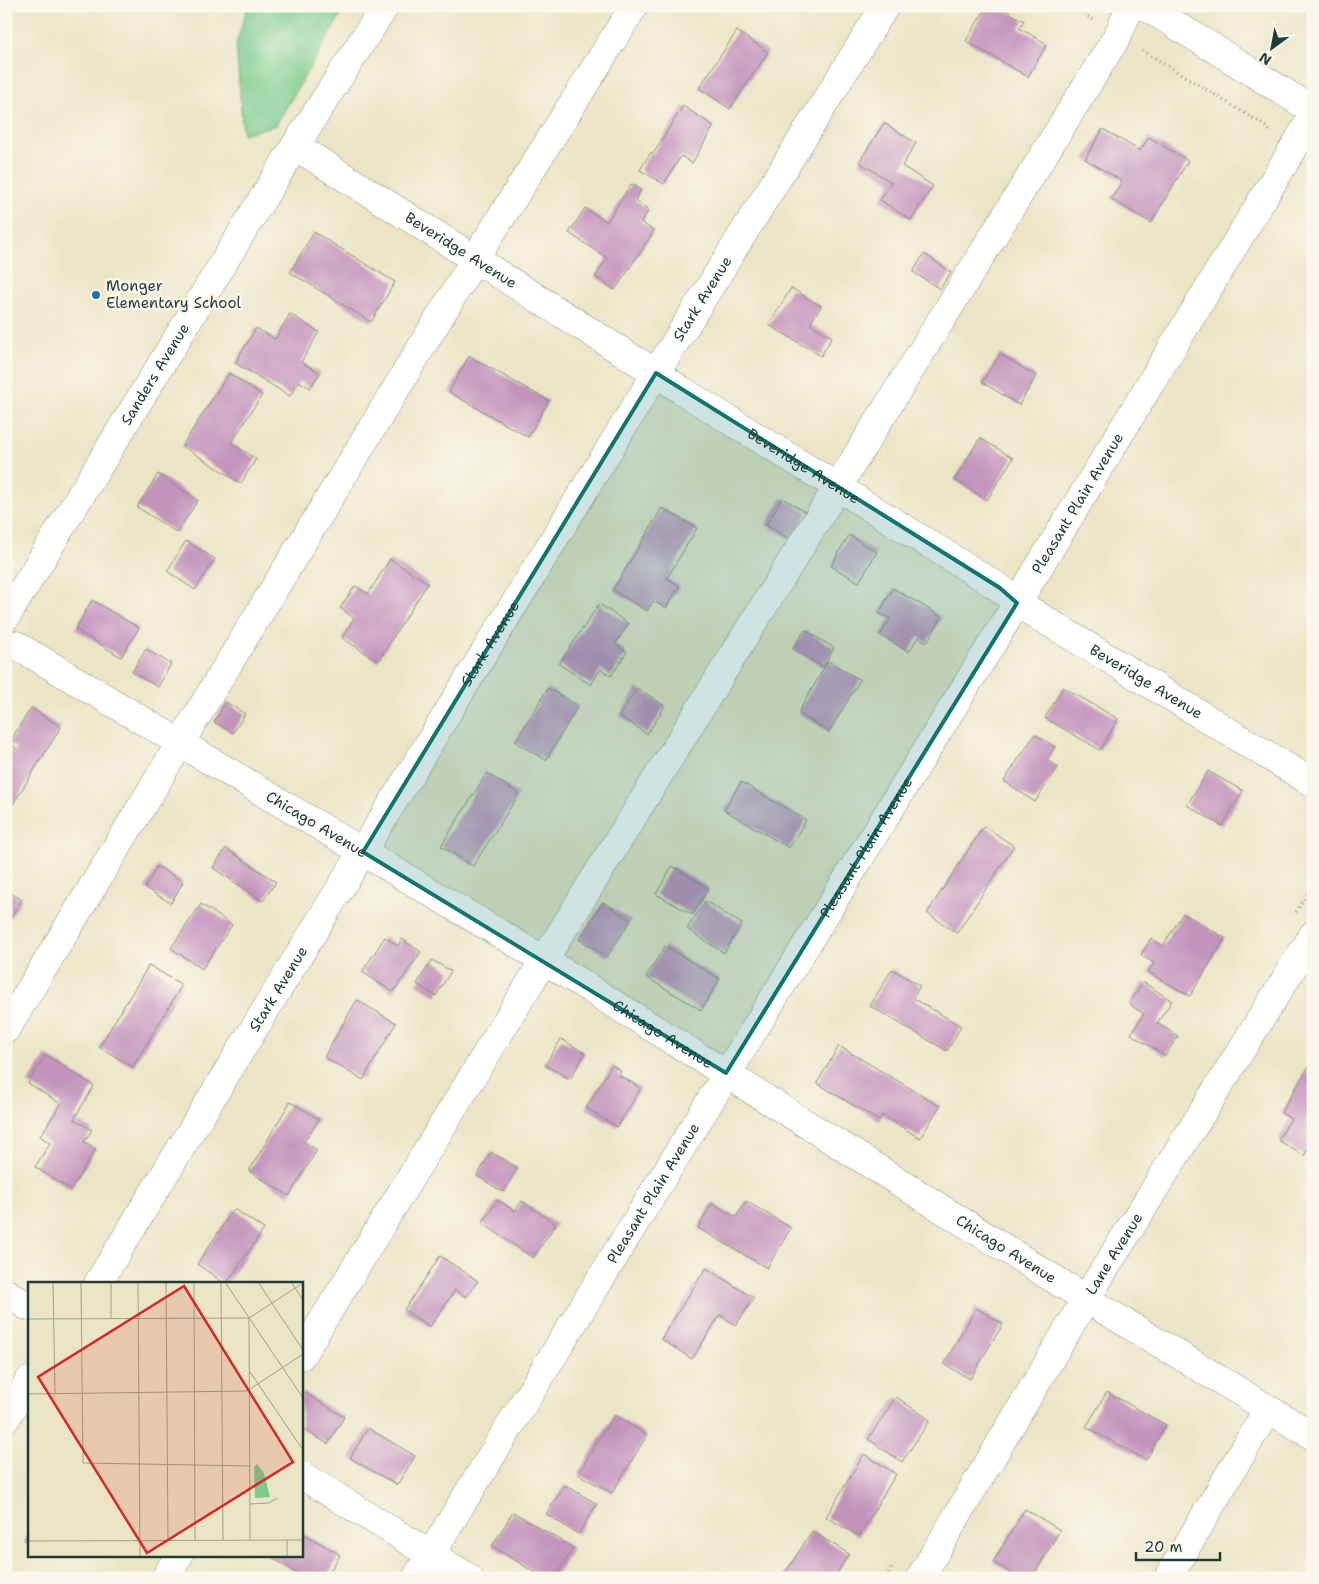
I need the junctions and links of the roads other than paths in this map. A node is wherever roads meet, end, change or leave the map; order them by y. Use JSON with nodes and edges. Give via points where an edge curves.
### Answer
{"nodes":[{"id":1,"x":386,"y":6,"type":"edge"},
{"id":2,"x":634,"y":6,"type":"edge"},
{"id":3,"x":885,"y":6,"type":"edge"},
{"id":4,"x":1130,"y":6,"type":"edge"},
{"id":5,"x":1145,"y":6,"type":"edge"},
{"id":6,"x":1313,"y":110,"type":"edge"},
{"id":7,"x":1313,"y":116,"type":"edge"},
{"id":8,"x":295,"y":146,"type":"junction"},
{"id":9,"x":475,"y":259,"type":"junction"},
{"id":10,"x":656,"y":373,"type":"junction"},
{"id":11,"x":838,"y":486,"type":"junction"},
{"id":12,"x":1017,"y":604,"type":"junction"},
{"id":13,"x":6,"y":617,"type":"edge"},
{"id":14,"x":6,"y":645,"type":"edge"},
{"id":15,"x":180,"y":742,"type":"junction"},
{"id":16,"x":1313,"y":784,"type":"edge"},
{"id":17,"x":363,"y":852,"type":"junction"},
{"id":18,"x":1313,"y":935,"type":"edge"},
{"id":19,"x":544,"y":960,"type":"junction"},
{"id":20,"x":6,"y":1028,"type":"edge"},
{"id":21,"x":726,"y":1073,"type":"junction"},
{"id":22,"x":99,"y":1282,"type":"edge"},
{"id":23,"x":6,"y":1293,"type":"edge"},
{"id":24,"x":1086,"y":1299,"type":"junction"},
{"id":25,"x":28,"y":1306,"type":"edge"},
{"id":26,"x":302,"y":1354,"type":"edge"},
{"id":27,"x":28,"y":1384,"type":"edge"},
{"id":28,"x":1268,"y":1409,"type":"junction"},
{"id":29,"x":6,"y":1418,"type":"edge"},
{"id":30,"x":1313,"y":1436,"type":"edge"},
{"id":31,"x":302,"y":1476,"type":"edge"},
{"id":32,"x":430,"y":1554,"type":"junction"},
{"id":33,"x":178,"y":1556,"type":"edge"},
{"id":34,"x":166,"y":1578,"type":"edge"},
{"id":35,"x":416,"y":1578,"type":"edge"},
{"id":36,"x":469,"y":1578,"type":"edge"},
{"id":37,"x":920,"y":1578,"type":"edge"},
{"id":38,"x":1168,"y":1578,"type":"edge"}],
"edges":[{"from":1,"to":8,"type":"street","name":"Sanders Avenue"},
{"from":2,"to":9,"type":"street"},
{"from":3,"to":10,"type":"street","name":"Stark Avenue"},
{"from":4,"to":11,"type":"street","via":[[1118,35]]},
{"from":5,"to":6,"type":"street"},
{"from":7,"to":12,"type":"street","name":"Pleasant Plain Avenue"},
{"from":8,"to":9,"type":"street","name":"Beveridge Avenue"},
{"from":8,"to":13,"type":"street","name":"Sanders Avenue"},
{"from":9,"to":10,"type":"street","name":"Beveridge Avenue"},
{"from":9,"to":15,"type":"street"},
{"from":10,"to":11,"type":"street","name":"Beveridge Avenue"},
{"from":10,"to":17,"type":"street","name":"Stark Avenue"},
{"from":11,"to":12,"type":"street","name":"Beveridge Avenue","via":[[1000,588]]},
{"from":11,"to":19,"type":"street"},
{"from":12,"to":16,"type":"street","name":"Beveridge Avenue"},
{"from":12,"to":21,"type":"street","name":"Pleasant Plain Avenue"},
{"from":14,"to":15,"type":"street","name":"Chicago Avenue","via":[[16,645]]},
{"from":15,"to":17,"type":"street","name":"Chicago Avenue"},
{"from":15,"to":20,"type":"street"},
{"from":17,"to":19,"type":"street","name":"Chicago Avenue"},
{"from":17,"to":22,"type":"street","name":"Stark Avenue"},
{"from":18,"to":24,"type":"street","name":"Lane Avenue"},
{"from":19,"to":21,"type":"street","name":"Chicago Avenue"},
{"from":19,"to":26,"type":"street"},
{"from":21,"to":24,"type":"street","name":"Chicago Avenue"},
{"from":21,"to":32,"type":"street","name":"Pleasant Plain Avenue"},
{"from":23,"to":25,"type":"street"},
{"from":24,"to":28,"type":"street","name":"Chicago Avenue"},
{"from":24,"to":37,"type":"street","name":"Lane Avenue"},
{"from":27,"to":29,"type":"street"},
{"from":28,"to":30,"type":"street","name":"Chicago Avenue"},
{"from":28,"to":38,"type":"street"},
{"from":31,"to":32,"type":"street"},
{"from":32,"to":35,"type":"street","name":"Pleasant Plain Avenue"},
{"from":32,"to":36,"type":"street"},
{"from":33,"to":34,"type":"street"}]}
